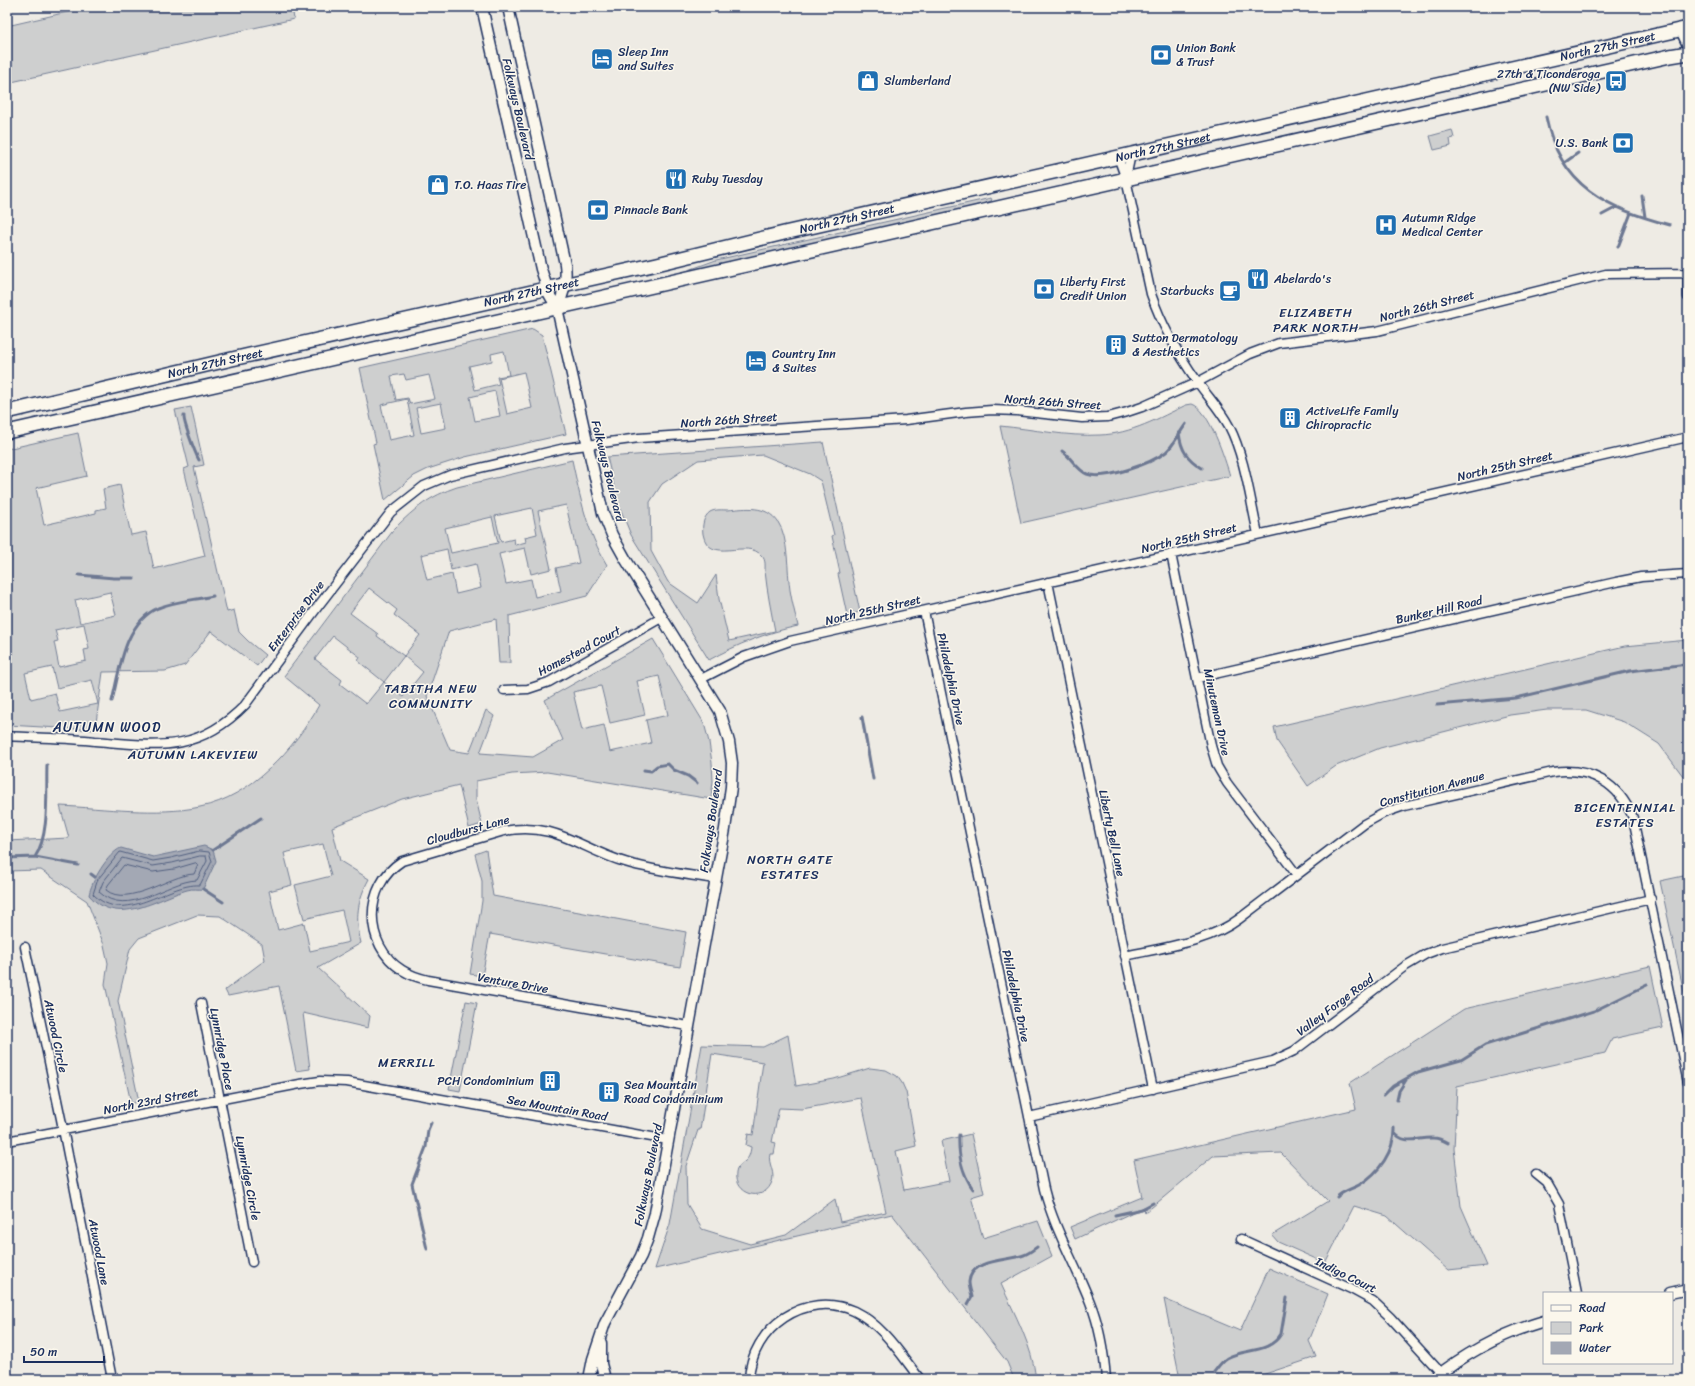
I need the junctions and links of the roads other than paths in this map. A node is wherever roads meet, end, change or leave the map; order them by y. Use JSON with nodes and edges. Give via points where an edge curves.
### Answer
{"nodes":[{"id":1,"x":482,"y":7,"type":"edge"},
{"id":2,"x":508,"y":7,"type":"edge"},
{"id":3,"x":1684,"y":29,"type":"edge"},
{"id":4,"x":1688,"y":48,"type":"edge"},
{"id":5,"x":1688,"y":53,"type":"edge"},
{"id":6,"x":1124,"y":156,"type":"junction"},
{"id":7,"x":1126,"y":179,"type":"junction"},
{"id":8,"x":1688,"y":270,"type":"edge"},
{"id":9,"x":1688,"y":273,"type":"edge"},
{"id":10,"x":566,"y":285,"type":"junction"},
{"id":11,"x":547,"y":289,"type":"junction"},
{"id":12,"x":1688,"y":297,"type":"edge"},
{"id":13,"x":557,"y":308,"type":"junction"},
{"id":14,"x":1198,"y":382,"type":"junction"},
{"id":15,"x":7,"y":412,"type":"edge"},
{"id":16,"x":7,"y":432,"type":"edge"},
{"id":17,"x":1688,"y":437,"type":"edge"},
{"id":18,"x":587,"y":445,"type":"junction"},
{"id":19,"x":1258,"y":534,"type":"junction"},
{"id":20,"x":1171,"y":554,"type":"junction"},
{"id":21,"x":1688,"y":574,"type":"edge"},
{"id":22,"x":1048,"y":582,"type":"junction"},
{"id":23,"x":924,"y":611,"type":"junction"},
{"id":24,"x":661,"y":618,"type":"junction"},
{"id":25,"x":1198,"y":678,"type":"junction"},
{"id":26,"x":701,"y":679,"type":"junction"},
{"id":27,"x":504,"y":690,"type":"dead end"},
{"id":28,"x":7,"y":736,"type":"edge"},
{"id":29,"x":1297,"y":875,"type":"junction"},
{"id":30,"x":715,"y":879,"type":"junction"},
{"id":31,"x":1650,"y":899,"type":"junction"},
{"id":32,"x":372,"y":913,"type":"joint"},
{"id":33,"x":25,"y":947,"type":"dead end"},
{"id":34,"x":1126,"y":956,"type":"junction"},
{"id":35,"x":201,"y":1003,"type":"dead end"},
{"id":36,"x":688,"y":1026,"type":"junction"},
{"id":37,"x":1688,"y":1083,"type":"edge"},
{"id":38,"x":300,"y":1084,"type":"joint"},
{"id":39,"x":1152,"y":1089,"type":"junction"},
{"id":40,"x":220,"y":1100,"type":"junction"},
{"id":41,"x":1029,"y":1117,"type":"junction"},
{"id":42,"x":63,"y":1130,"type":"junction"},
{"id":43,"x":668,"y":1140,"type":"junction"},
{"id":44,"x":7,"y":1141,"type":"edge"},
{"id":45,"x":1536,"y":1174,"type":"dead end"},
{"id":46,"x":1240,"y":1239,"type":"dead end"},
{"id":47,"x":252,"y":1262,"type":"dead end"},
{"id":48,"x":1688,"y":1289,"type":"edge"},
{"id":49,"x":1577,"y":1292,"type":"edge"},
{"id":50,"x":1673,"y":1292,"type":"edge"},
{"id":51,"x":1543,"y":1321,"type":"edge"},
{"id":52,"x":600,"y":1335,"type":"junction"},
{"id":53,"x":1437,"y":1376,"type":"edge"},
{"id":54,"x":112,"y":1379,"type":"edge"},
{"id":55,"x":589,"y":1379,"type":"edge"},
{"id":56,"x":605,"y":1379,"type":"edge"},
{"id":57,"x":749,"y":1379,"type":"edge"},
{"id":58,"x":920,"y":1379,"type":"edge"},
{"id":59,"x":1106,"y":1379,"type":"edge"}],
"edges":[{"from":1,"to":11,"type":"street","name":"Folkways Boulevard"},
{"from":2,"to":10,"type":"street","name":"Folkways Boulevard","via":[[565,264]]},
{"from":3,"to":4,"type":"street"},
{"from":3,"to":6,"type":"main road","name":"North 27th Street"},
{"from":5,"to":7,"type":"main road","name":"North 27th Street"},
{"from":6,"to":7,"type":"street"},
{"from":6,"to":7,"type":"street"},
{"from":6,"to":10,"type":"main road","name":"North 27th Street"},
{"from":7,"to":13,"type":"main road","name":"North 27th Street"},
{"from":7,"to":14,"type":"street","via":[[1156,308],[1172,342]]},
{"from":8,"to":9,"type":"street"},
{"from":9,"to":12,"type":"street"},
{"from":9,"to":14,"type":"street","name":"North 26th Street","via":[[1606,274],[1384,329],[1279,343],[1250,354]]},
{"from":10,"to":11,"type":"main road","name":"North 27th Street"},
{"from":10,"to":13,"type":"street","name":"Folkways Boulevard"},
{"from":11,"to":13,"type":"street","name":"Folkways Boulevard"},
{"from":11,"to":15,"type":"main road","name":"North 27th Street"},
{"from":13,"to":16,"type":"main road","name":"North 27th Street"},
{"from":13,"to":18,"type":"street","name":"Folkways Boulevard"},
{"from":14,"to":18,"type":"street","name":"North 26th Street","via":[[1127,412],[1097,418],[1017,410],[986,410],[906,420],[640,438]]},
{"from":14,"to":19,"type":"street","via":[[1222,414],[1236,441]]},
{"from":17,"to":19,"type":"street","name":"North 25th Street"},
{"from":18,"to":24,"type":"street","name":"Folkways Boulevard","via":[[601,504],[612,535]]},
{"from":18,"to":28,"type":"street","name":"Enterprise Drive","via":[[499,462],[450,475],[428,483],[403,501],[385,518],[245,705],[225,723],[205,735],[178,743],[151,745]]},
{"from":19,"to":20,"type":"street","name":"North 25th Street"},
{"from":20,"to":22,"type":"street","name":"North 25th Street"},
{"from":20,"to":25,"type":"street","name":"Minuteman Drive"},
{"from":21,"to":25,"type":"street","name":"Bunker Hill Road","via":[[1641,577],[1616,582]]},
{"from":22,"to":23,"type":"street","name":"North 25th Street"},
{"from":22,"to":34,"type":"street","name":"Liberty Bell Lane"},
{"from":23,"to":26,"type":"street","name":"North 25th Street","via":[[780,644],[738,660]]},
{"from":23,"to":41,"type":"street","name":"Philadelphia Drive"},
{"from":24,"to":26,"type":"street","name":"Folkways Boulevard"},
{"from":24,"to":27,"type":"street","name":"Homestead Court","via":[[549,682],[528,689]]},
{"from":25,"to":29,"type":"street","name":"Minuteman Drive","via":[[1213,753],[1220,773]]},
{"from":26,"to":30,"type":"street","name":"Folkways Boulevard","via":[[720,711],[732,763],[731,787]]},
{"from":29,"to":31,"type":"street","name":"Constitution Avenue","via":[[1372,818],[1395,808],[1553,772],[1572,771],[1592,775],[1603,781],[1626,802],[1636,827]]},
{"from":29,"to":34,"type":"street","name":"Constitution Avenue","via":[[1215,934]]},
{"from":30,"to":32,"type":"street","name":"Cloudburst Lane","via":[[633,864],[555,833],[520,829],[504,831],[402,861],[391,870],[381,884]]},
{"from":30,"to":36,"type":"street","name":"Folkways Boulevard"},
{"from":31,"to":37,"type":"street","name":"Constitution Avenue"},
{"from":31,"to":39,"type":"street","name":"Valley Forge Road","via":[[1437,949],[1404,967],[1285,1056],[1269,1063]]},
{"from":32,"to":36,"type":"street","name":"Venture Drive","via":[[375,936],[385,955],[402,970],[419,978]]},
{"from":33,"to":42,"type":"street","name":"Atwood Circle"},
{"from":34,"to":39,"type":"street","name":"Liberty Bell Lane"},
{"from":35,"to":40,"type":"street","name":"Lynnridge Place"},
{"from":36,"to":43,"type":"street","name":"Folkways Boulevard"},
{"from":38,"to":40,"type":"street","name":"North 23rd Street"},
{"from":38,"to":43,"type":"street","name":"Sea Mountain Road","via":[[347,1082]]},
{"from":39,"to":41,"type":"street","name":"Valley Forge Road"},
{"from":40,"to":42,"type":"street","name":"North 23rd Street"},
{"from":40,"to":47,"type":"street","name":"Lynnridge Circle"},
{"from":41,"to":59,"type":"street","name":"Philadelphia Drive","via":[[1049,1207],[1097,1322]]},
{"from":42,"to":44,"type":"street","name":"North 23rd Street"},
{"from":42,"to":54,"type":"street","name":"Atwood Lane"},
{"from":43,"to":52,"type":"street","name":"Folkways Boulevard","via":[[648,1238],[637,1265],[609,1313]]},
{"from":45,"to":49,"type":"street","via":[[1547,1183],[1559,1204]]},
{"from":46,"to":53,"type":"street","name":"Indigo Court","via":[[1372,1301],[1390,1317]]},
{"from":48,"to":50,"type":"street"},
{"from":51,"to":53,"type":"street","via":[[1492,1341]]},
{"from":52,"to":55,"type":"street","name":"Folkways Boulevard"},
{"from":52,"to":56,"type":"street","name":"Folkways Boulevard"},
{"from":57,"to":58,"type":"street","via":[[753,1355],[767,1332],[780,1320],[811,1306],[834,1305],[854,1311],[869,1320],[885,1335]]}]}
